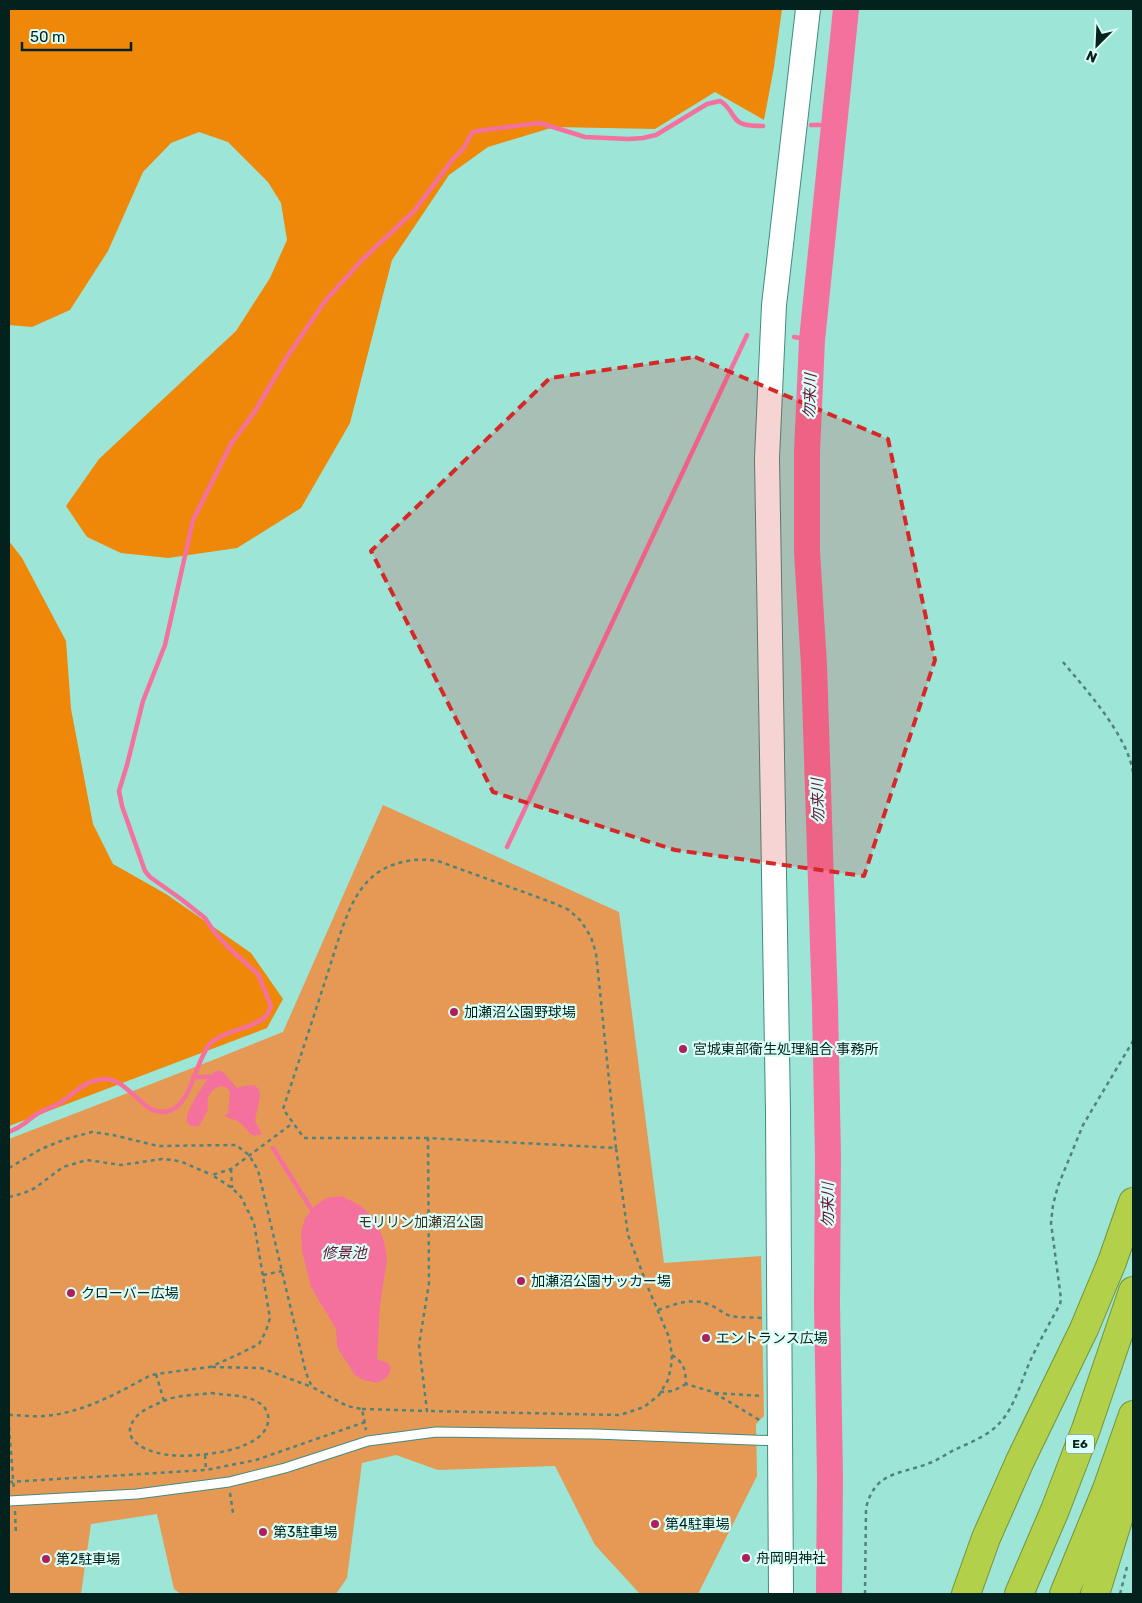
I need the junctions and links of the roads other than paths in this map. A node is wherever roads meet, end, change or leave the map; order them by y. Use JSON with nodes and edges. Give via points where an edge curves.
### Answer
{"nodes":[{"id":1,"x":808,"y":9,"type":"edge"},
{"id":2,"x":1133,"y":1202,"type":"edge"},
{"id":3,"x":1133,"y":1291,"type":"edge"},
{"id":4,"x":1133,"y":1415,"type":"edge"},
{"id":5,"x":779,"y":1441,"type":"junction"},
{"id":6,"x":1133,"y":1471,"type":"edge"},
{"id":7,"x":12,"y":1504,"type":"edge"},
{"id":8,"x":776,"y":1594,"type":"edge"},
{"id":9,"x":966,"y":1594,"type":"edge"},
{"id":10,"x":1019,"y":1594,"type":"edge"},
{"id":11,"x":1064,"y":1594,"type":"edge"},
{"id":12,"x":1095,"y":1594,"type":"edge"}],
"edges":[{"from":1,"to":5,"type":"street","via":[[774,305],[767,458],[778,1111]]},
{"from":2,"to":9,"type":"highway","via":[[1084,1328],[1020,1461],[986,1538]]},
{"from":3,"to":10,"type":"highway","number":"E6","via":[[1086,1429]]},
{"from":4,"to":11,"type":"highway","via":[[1107,1490]]},
{"from":5,"to":7,"type":"lane","via":[[436,1432],[368,1440],[285,1468],[228,1482],[137,1494]]},
{"from":5,"to":8,"type":"street"},
{"from":6,"to":12,"type":"highway"}]}
